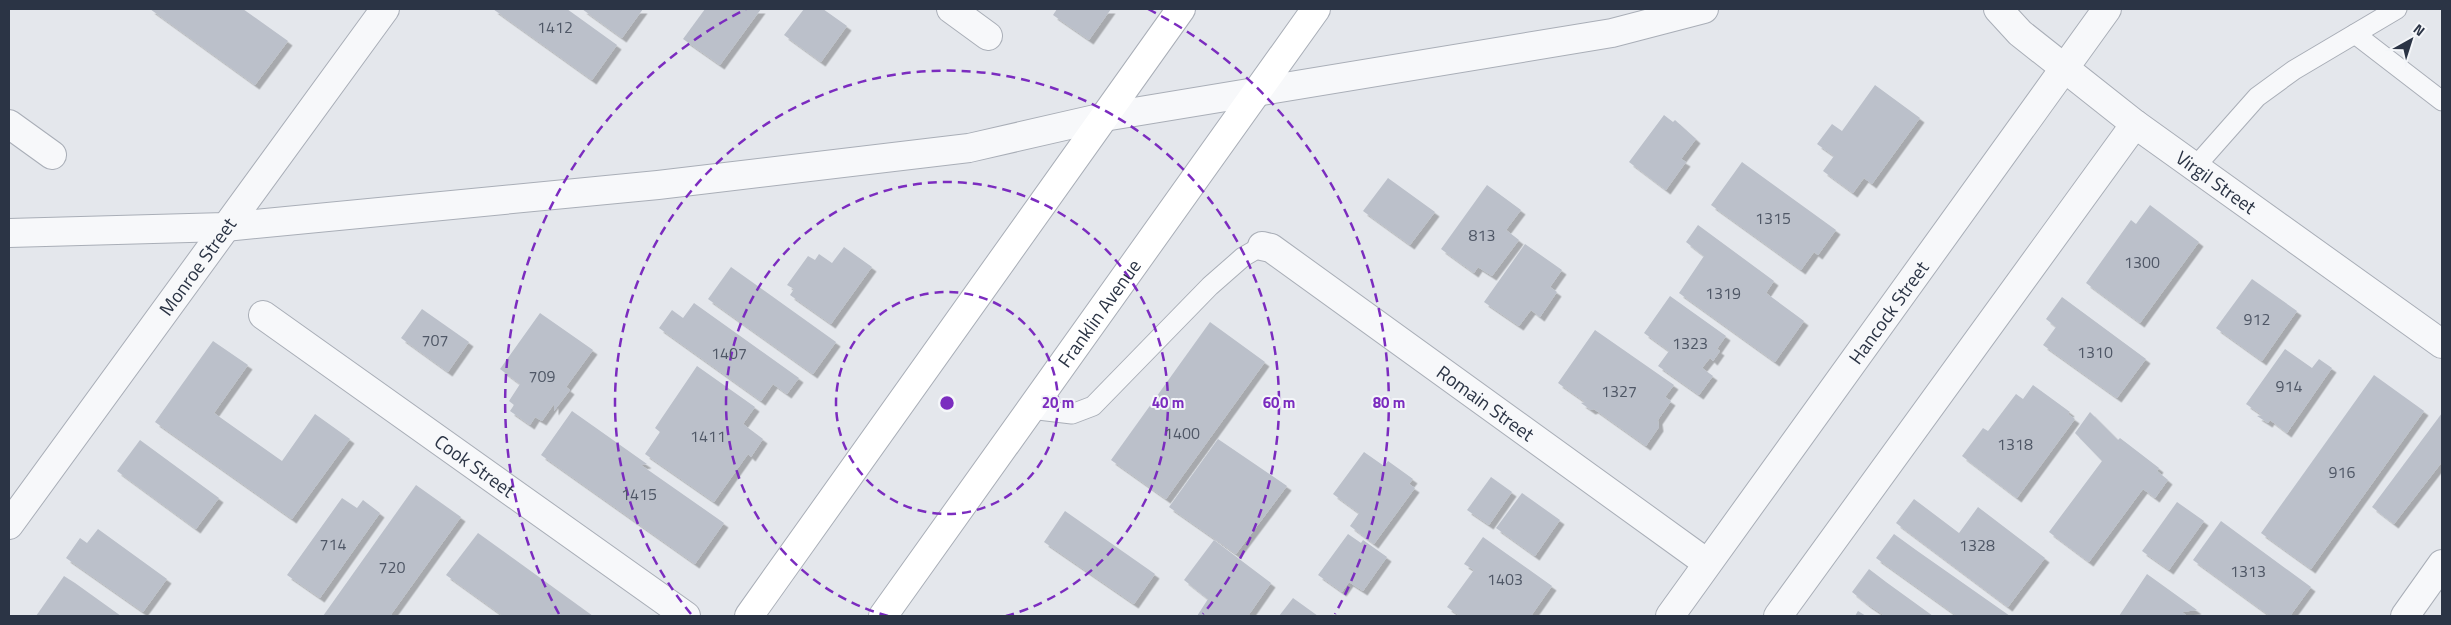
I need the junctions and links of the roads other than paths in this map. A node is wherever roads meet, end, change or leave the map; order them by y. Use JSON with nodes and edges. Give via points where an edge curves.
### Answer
{"nodes":[{"id":1,"x":385,"y":9,"type":"edge"},
{"id":2,"x":951,"y":9,"type":"edge"},
{"id":3,"x":1181,"y":9,"type":"edge"},
{"id":4,"x":1316,"y":9,"type":"edge"},
{"id":5,"x":1704,"y":9,"type":"edge"},
{"id":6,"x":1998,"y":9,"type":"edge"},
{"id":7,"x":2106,"y":9,"type":"edge"},
{"id":8,"x":2397,"y":9,"type":"edge"},
{"id":9,"x":2355,"y":34,"type":"junction"},
{"id":10,"x":988,"y":36,"type":"dead end"},
{"id":11,"x":2065,"y":69,"type":"junction"},
{"id":12,"x":1254,"y":94,"type":"junction"},
{"id":13,"x":2442,"y":101,"type":"edge"},
{"id":14,"x":1104,"y":117,"type":"junction"},
{"id":15,"x":9,"y":124,"type":"edge"},
{"id":16,"x":2135,"y":124,"type":"junction"},
{"id":17,"x":52,"y":155,"type":"dead end"},
{"id":18,"x":2195,"y":167,"type":"junction"},
{"id":19,"x":225,"y":227,"type":"junction"},
{"id":20,"x":9,"y":233,"type":"edge"},
{"id":21,"x":1262,"y":246,"type":"joint"},
{"id":22,"x":263,"y":315,"type":"dead end"},
{"id":23,"x":2442,"y":344,"type":"edge"},
{"id":24,"x":1030,"y":409,"type":"junction"},
{"id":25,"x":9,"y":525,"type":"edge"},
{"id":26,"x":1707,"y":564,"type":"junction"},
{"id":27,"x":2442,"y":564,"type":"edge"},
{"id":28,"x":686,"y":616,"type":"edge"},
{"id":29,"x":749,"y":616,"type":"edge"},
{"id":30,"x":883,"y":616,"type":"edge"},
{"id":31,"x":1670,"y":616,"type":"edge"},
{"id":32,"x":1778,"y":616,"type":"edge"},
{"id":33,"x":2405,"y":616,"type":"edge"}],
"edges":[{"from":1,"to":19,"type":"street","name":"Monroe Street"},
{"from":2,"to":10,"type":"street"},
{"from":3,"to":14,"type":"main road"},
{"from":4,"to":12,"type":"main road","name":"Franklin Avenue"},
{"from":5,"to":12,"type":"street","via":[[1612,33]]},
{"from":6,"to":11,"type":"street","name":"Virgil Street","via":[[2020,33]]},
{"from":7,"to":11,"type":"street","name":"Hancock Street"},
{"from":8,"to":9,"type":"lane"},
{"from":9,"to":13,"type":"lane"},
{"from":9,"to":18,"type":"lane","via":[[2294,70],[2257,97]]},
{"from":11,"to":16,"type":"street","name":"Virgil Street"},
{"from":11,"to":26,"type":"street","name":"Hancock Street"},
{"from":12,"to":14,"type":"street"},
{"from":12,"to":24,"type":"main road","name":"Franklin Avenue"},
{"from":14,"to":19,"type":"street","via":[[968,148],[658,185]]},
{"from":14,"to":29,"type":"main road"},
{"from":15,"to":17,"type":"street"},
{"from":16,"to":18,"type":"street","name":"Virgil Street"},
{"from":16,"to":32,"type":"street"},
{"from":18,"to":23,"type":"street","name":"Virgil Street"},
{"from":19,"to":20,"type":"street"},
{"from":19,"to":25,"type":"street","name":"Monroe Street"},
{"from":21,"to":24,"type":"lane","via":[[1243,257],[1210,286],[1093,406],[1072,414]]},
{"from":21,"to":26,"type":"street","name":"Romain Street","via":[[1271,248]]},
{"from":22,"to":28,"type":"street","name":"Cook Street"},
{"from":24,"to":30,"type":"main road","name":"Franklin Avenue"},
{"from":26,"to":31,"type":"street","name":"Hancock Street"},
{"from":27,"to":33,"type":"street"}]}
